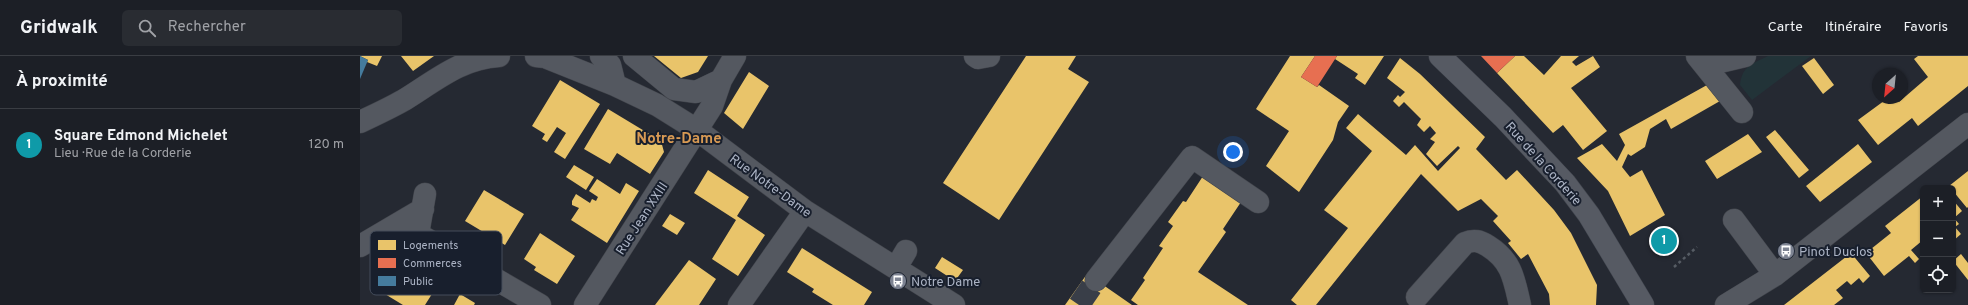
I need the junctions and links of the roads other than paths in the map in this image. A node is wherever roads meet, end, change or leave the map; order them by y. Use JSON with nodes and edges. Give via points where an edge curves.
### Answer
{"nodes":[{"id":1,"x":499,"y":56,"type":"edge"},
{"id":2,"x":536,"y":56,"type":"edge"},
{"id":3,"x":600,"y":56,"type":"edge"},
{"id":4,"x":634,"y":56,"type":"edge"},
{"id":5,"x":735,"y":56,"type":"edge"},
{"id":6,"x":975,"y":56,"type":"edge"},
{"id":7,"x":990,"y":56,"type":"edge"},
{"id":8,"x":1440,"y":56,"type":"edge"},
{"id":9,"x":1697,"y":56,"type":"edge"},
{"id":10,"x":1709,"y":56,"type":"edge"},
{"id":11,"x":1745,"y":56,"type":"edge"},
{"id":12,"x":721,"y":80,"type":"junction"},
{"id":13,"x":615,"y":85,"type":"junction"},
{"id":14,"x":1742,"y":112,"type":"dead end"},
{"id":15,"x":360,"y":122,"type":"edge"},
{"id":16,"x":1968,"y":124,"type":"edge"},
{"id":17,"x":697,"y":130,"type":"junction"},
{"id":18,"x":1258,"y":202,"type":"dead end"},
{"id":19,"x":805,"y":211,"type":"junction"},
{"id":20,"x":1734,"y":220,"type":"dead end"},
{"id":21,"x":382,"y":231,"type":"edge"},
{"id":22,"x":419,"y":231,"type":"edge"},
{"id":23,"x":370,"y":239,"type":"edge"},
{"id":24,"x":360,"y":246,"type":"edge"},
{"id":25,"x":1775,"y":275,"type":"junction"},
{"id":26,"x":1096,"y":280,"type":"tunnel mouth"},
{"id":27,"x":502,"y":283,"type":"edge"},
{"id":28,"x":1417,"y":302,"type":"edge"},
{"id":29,"x":945,"y":303,"type":"edge"},
{"id":30,"x":540,"y":305,"type":"edge"},
{"id":31,"x":585,"y":305,"type":"edge"},
{"id":32,"x":739,"y":305,"type":"edge"},
{"id":33,"x":1520,"y":305,"type":"edge"},
{"id":34,"x":1643,"y":305,"type":"edge"},
{"id":35,"x":1726,"y":305,"type":"edge"}],
"edges":[{"from":1,"to":15,"type":"street","via":[[487,57],[453,68],[405,99]]},
{"from":2,"to":13,"type":"street","name":"Rue Notre-Dame"},
{"from":3,"to":13,"type":"street","via":[[610,65]]},
{"from":4,"to":12,"type":"street","via":[[674,89],[696,92]]},
{"from":5,"to":12,"type":"street","name":"Rue Jean XXIII"},
{"from":6,"to":7,"type":"street"},
{"from":8,"to":34,"type":"main road","name":"Rue de la Corderie","via":[[1565,182],[1589,215]]},
{"from":9,"to":14,"type":"street"},
{"from":10,"to":11,"type":"street","via":[[1724,61]]},
{"from":12,"to":17,"type":"street","name":"Rue Jean XXIII","via":[[712,106]]},
{"from":13,"to":17,"type":"street","name":"Rue Notre-Dame","via":[[657,105]]},
{"from":16,"to":25,"type":"street"},
{"from":17,"to":19,"type":"street","name":"Rue Notre-Dame"},
{"from":17,"to":31,"type":"street","name":"Rue Jean XXIII"},
{"from":18,"to":26,"type":"street","via":[[1192,157]]},
{"from":19,"to":29,"type":"street","name":"Rue Notre-Dame","via":[[901,260]]},
{"from":19,"to":32,"type":"street"},
{"from":20,"to":25,"type":"street"},
{"from":21,"to":22,"type":"street","via":[[424,202]]},
{"from":23,"to":24,"type":"street"},
{"from":25,"to":35,"type":"street"},
{"from":27,"to":30,"type":"street"},
{"from":28,"to":33,"type":"street","via":[[1464,243],[1470,240],[1480,241],[1501,254],[1513,276]]}]}
